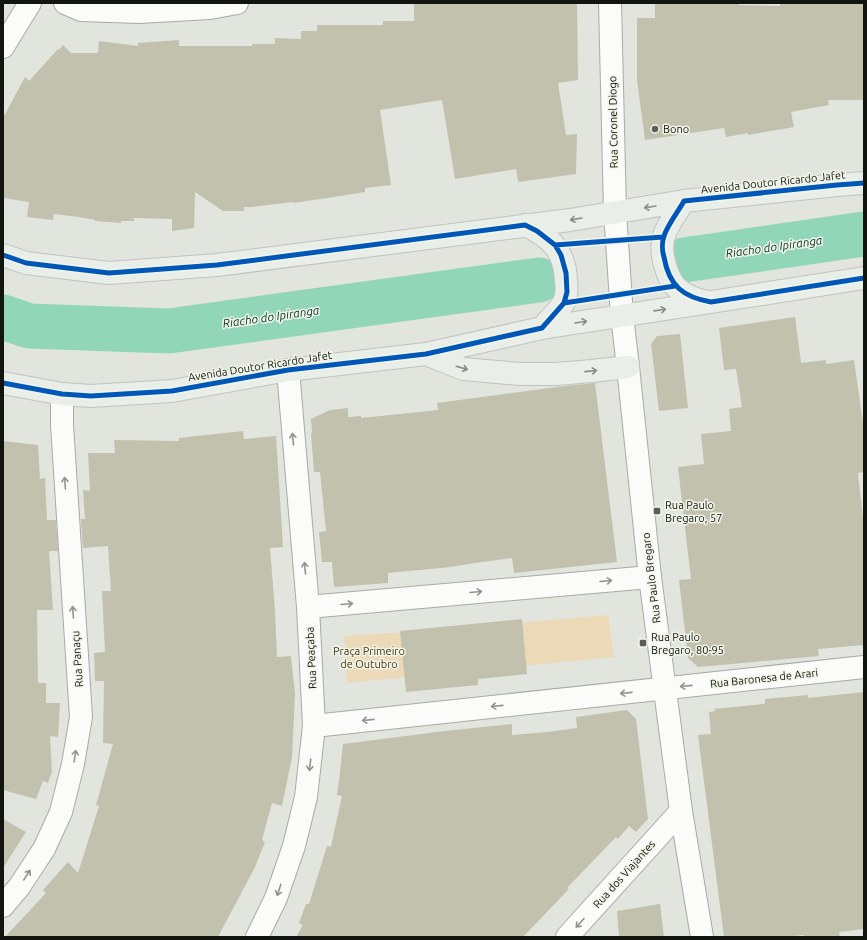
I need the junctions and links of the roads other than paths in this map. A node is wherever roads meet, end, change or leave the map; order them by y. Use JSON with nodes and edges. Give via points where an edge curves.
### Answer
{"nodes":[{"id":1,"x":30,"y":3,"type":"edge"},
{"id":2,"x":65,"y":3,"type":"edge"},
{"id":3,"x":237,"y":3,"type":"edge"},
{"id":4,"x":610,"y":3,"type":"edge"},
{"id":5,"x":3,"y":47,"type":"edge"},
{"id":6,"x":864,"y":183,"type":"edge"},
{"id":7,"x":684,"y":201,"type":"junction"},
{"id":8,"x":615,"y":212,"type":"junction"},
{"id":9,"x":525,"y":225,"type":"junction"},
{"id":10,"x":616,"y":240,"type":"joint"},
{"id":11,"x":3,"y":255,"type":"edge"},
{"id":12,"x":864,"y":278,"type":"edge"},
{"id":13,"x":711,"y":302,"type":"junction"},
{"id":14,"x":622,"y":316,"type":"junction"},
{"id":15,"x":542,"y":328,"type":"junction"},
{"id":16,"x":426,"y":354,"type":"junction"},
{"id":17,"x":628,"y":366,"type":"junction"},
{"id":18,"x":288,"y":370,"type":"junction"},
{"id":19,"x":3,"y":383,"type":"edge"},
{"id":20,"x":62,"y":394,"type":"junction"},
{"id":21,"x":650,"y":577,"type":"junction"},
{"id":22,"x":308,"y":607,"type":"junction"},
{"id":23,"x":864,"y":667,"type":"edge"},
{"id":24,"x":665,"y":688,"type":"junction"},
{"id":25,"x":314,"y":726,"type":"junction"},
{"id":26,"x":681,"y":811,"type":"junction"},
{"id":27,"x":3,"y":906,"type":"edge"},
{"id":28,"x":257,"y":937,"type":"edge"},
{"id":29,"x":566,"y":937,"type":"edge"},
{"id":30,"x":702,"y":937,"type":"edge"}],
"edges":[{"from":1,"to":5,"type":"street"},
{"from":2,"to":3,"type":"street","via":[[81,10],[139,12],[210,8]]},
{"from":4,"to":8,"type":"street","name":"Rua Coronel Diogo"},
{"from":6,"to":7,"type":"main road","name":"Avenida Doutor Ricardo Jafet"},
{"from":7,"to":8,"type":"main road","name":"Avenida Doutor Ricardo Jafet","one_way":true},
{"from":7,"to":13,"type":"main road","via":[[663,236],[665,267],[675,286],[682,292]]},
{"from":8,"to":9,"type":"main road","name":"Avenida Doutor Ricardo Jafet","one_way":true},
{"from":8,"to":10,"type":"street","name":"Rua Coronel Diogo"},
{"from":9,"to":11,"type":"main road","name":"Avenida Doutor Ricardo Jafet","via":[[216,265],[109,273],[26,263]]},
{"from":9,"to":15,"type":"main road","via":[[555,245],[566,273],[567,292],[564,303]]},
{"from":10,"to":14,"type":"street","name":"Rua Paulo Bregaro"},
{"from":12,"to":13,"type":"main road","name":"Avenida Doutor Ricardo Jafet"},
{"from":14,"to":13,"type":"main road","name":"Avenida Doutor Ricardo Jafet","one_way":true},
{"from":15,"to":14,"type":"main road","name":"Avenida Doutor Ricardo Jafet","one_way":true},
{"from":14,"to":17,"type":"street","name":"Rua Paulo Bregaro"},
{"from":15,"to":16,"type":"main road","name":"Avenida Doutor Ricardo Jafet"},
{"from":16,"to":17,"type":"main road","one_way":true,"via":[[463,369],[520,374],[556,374]]},
{"from":16,"to":18,"type":"main road","name":"Avenida Doutor Ricardo Jafet"},
{"from":17,"to":21,"type":"street","name":"Rua Paulo Bregaro"},
{"from":18,"to":20,"type":"main road","name":"Avenida Doutor Ricardo Jafet","via":[[172,392],[91,396]]},
{"from":22,"to":18,"type":"street","name":"Rua Peaçaba","one_way":true},
{"from":19,"to":20,"type":"main road","name":"Avenida Doutor Ricardo Jafet"},
{"from":27,"to":20,"type":"street","name":"Rua Panaçu","one_way":true,"via":[[44,849],[61,812],[81,717]]},
{"from":22,"to":21,"type":"street","one_way":true},
{"from":21,"to":24,"type":"street","name":"Rua Paulo Bregaro"},
{"from":22,"to":25,"type":"street","name":"Rua Peaçaba"},
{"from":23,"to":24,"type":"street","name":"Rua Baronesa de Arari","one_way":true},
{"from":24,"to":25,"type":"street","one_way":true},
{"from":24,"to":26,"type":"street","name":"Rua Paulo Bregaro"},
{"from":25,"to":28,"type":"street","name":"Rua Peaçaba","one_way":true,"via":[[306,797],[294,846],[276,898]]},
{"from":26,"to":29,"type":"street","name":"Rua dos Viajantes","one_way":true},
{"from":26,"to":30,"type":"street","name":"Rua Paulo Bregaro"}]}
